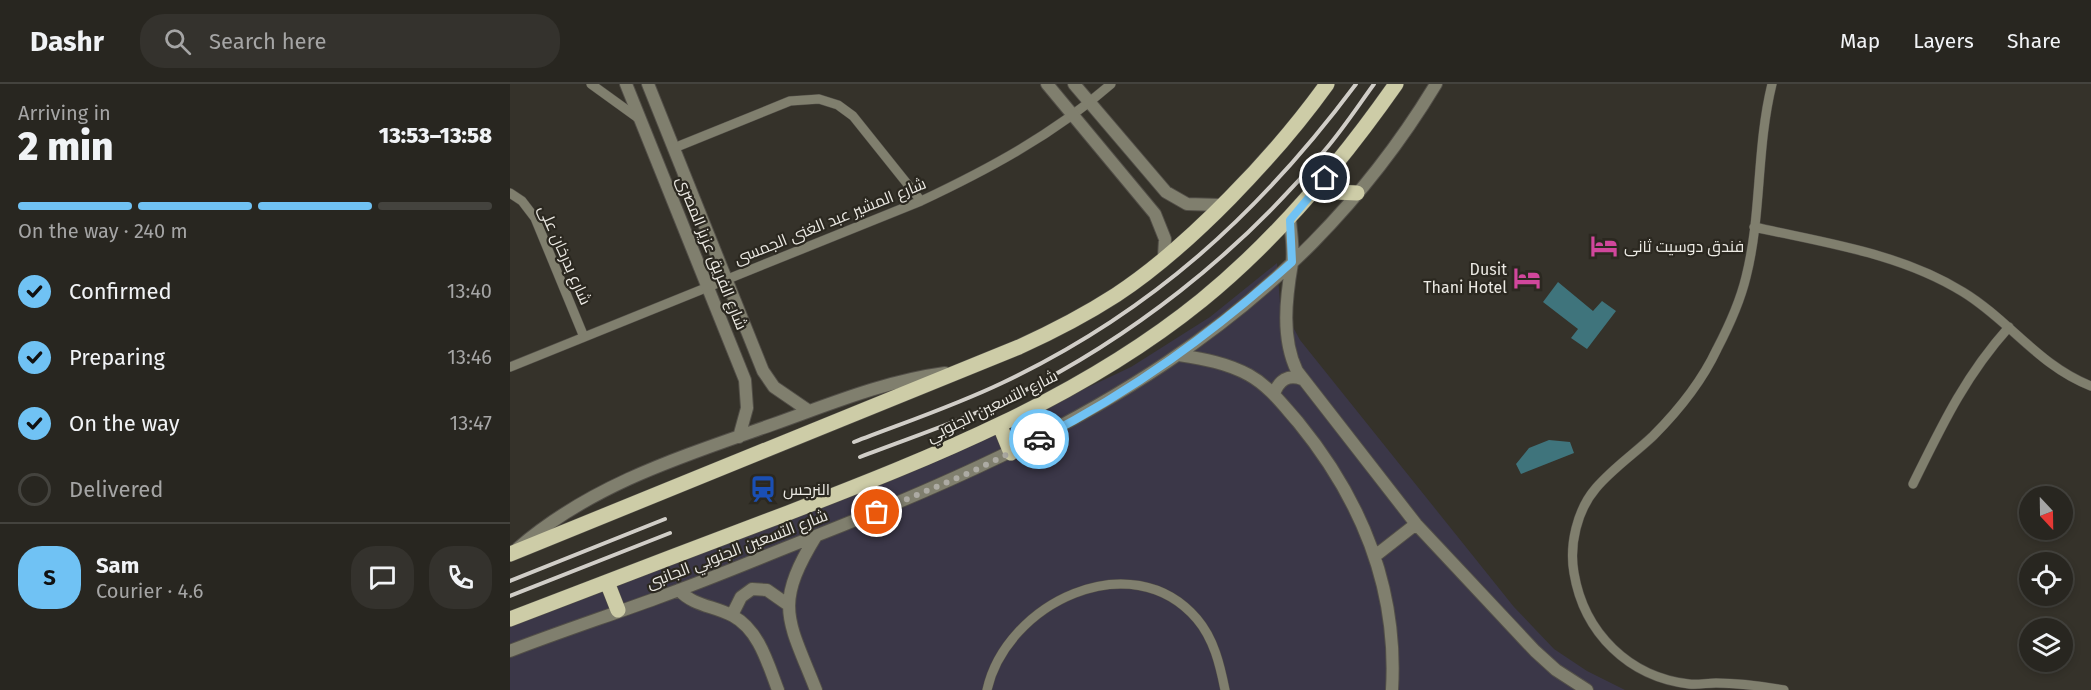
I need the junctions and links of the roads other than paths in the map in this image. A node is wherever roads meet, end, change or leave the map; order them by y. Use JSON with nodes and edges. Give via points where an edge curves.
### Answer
{"nodes":[{"id":1,"x":591,"y":84,"type":"edge"},
{"id":2,"x":626,"y":84,"type":"edge"},
{"id":3,"x":648,"y":84,"type":"edge"},
{"id":4,"x":1047,"y":84,"type":"edge"},
{"id":5,"x":1074,"y":84,"type":"edge"},
{"id":6,"x":1111,"y":84,"type":"edge"},
{"id":7,"x":1327,"y":84,"type":"edge"},
{"id":8,"x":1396,"y":84,"type":"edge"},
{"id":9,"x":1436,"y":84,"type":"edge"},
{"id":10,"x":1772,"y":84,"type":"edge"},
{"id":11,"x":1090,"y":102,"type":"junction"},
{"id":12,"x":1074,"y":115,"type":"junction"},
{"id":13,"x":641,"y":120,"type":"junction"},
{"id":14,"x":674,"y":148,"type":"junction"},
{"id":15,"x":1314,"y":191,"type":"junction"},
{"id":16,"x":510,"y":193,"type":"edge"},
{"id":17,"x":1357,"y":193,"type":"junction"},
{"id":18,"x":921,"y":201,"type":"junction"},
{"id":19,"x":1220,"y":205,"type":"junction"},
{"id":20,"x":1290,"y":220,"type":"junction"},
{"id":21,"x":1754,"y":227,"type":"junction"},
{"id":22,"x":1164,"y":257,"type":"junction"},
{"id":23,"x":1292,"y":262,"type":"junction"},
{"id":24,"x":726,"y":280,"type":"junction"},
{"id":25,"x":707,"y":288,"type":"junction"},
{"id":26,"x":2009,"y":327,"type":"junction"},
{"id":27,"x":584,"y":337,"type":"junction"},
{"id":28,"x":1179,"y":355,"type":"junction"},
{"id":29,"x":510,"y":367,"type":"edge"},
{"id":30,"x":961,"y":371,"type":"junction"},
{"id":31,"x":1302,"y":379,"type":"junction"},
{"id":32,"x":2091,"y":386,"type":"edge"},
{"id":33,"x":1274,"y":394,"type":"junction"},
{"id":34,"x":809,"y":411,"type":"junction"},
{"id":35,"x":1000,"y":426,"type":"junction"},
{"id":36,"x":739,"y":436,"type":"junction"},
{"id":37,"x":1011,"y":453,"type":"junction"},
{"id":38,"x":1913,"y":484,"type":"dead end"},
{"id":39,"x":1416,"y":524,"type":"junction"},
{"id":40,"x":816,"y":536,"type":"junction"},
{"id":41,"x":511,"y":553,"type":"edge"},
{"id":42,"x":1375,"y":556,"type":"junction"},
{"id":43,"x":607,"y":582,"type":"junction"},
{"id":44,"x":679,"y":590,"type":"junction"},
{"id":45,"x":787,"y":604,"type":"junction"},
{"id":46,"x":618,"y":610,"type":"junction"},
{"id":47,"x":732,"y":615,"type":"junction"},
{"id":48,"x":510,"y":619,"type":"edge"},
{"id":49,"x":510,"y":651,"type":"edge"},
{"id":50,"x":778,"y":690,"type":"edge"},
{"id":51,"x":816,"y":690,"type":"edge"},
{"id":52,"x":987,"y":690,"type":"edge"},
{"id":53,"x":1225,"y":690,"type":"edge"},
{"id":54,"x":1392,"y":690,"type":"edge"},
{"id":55,"x":1587,"y":690,"type":"edge"},
{"id":56,"x":1784,"y":690,"type":"edge"}],
"edges":[{"from":1,"to":13,"type":"street"},
{"from":2,"to":13,"type":"street","name":"شارع الفريق عزيز المصرى"},
{"from":3,"to":14,"type":"street","name":"شارع الفريق عزيز المصرى"},
{"from":4,"to":12,"type":"street"},
{"from":5,"to":11,"type":"street"},
{"from":6,"to":11,"type":"street","name":"شارع المشير عبد الغنى الجمسى"},
{"from":7,"to":19,"type":"main road","via":[[1293,127]]},
{"from":8,"to":15,"type":"main road","name":"شارع التسعين الجنوبي"},
{"from":9,"to":17,"type":"street","name":"شارع التسعين الجنوبي الجانبى","via":[[1397,144]]},
{"from":10,"to":21,"type":"street","via":[[1762,133]]},
{"from":11,"to":12,"type":"street","name":"شارع المشير عبد الغنى الجمسى"},
{"from":11,"to":19,"type":"street","via":[[1166,192],[1187,204]]},
{"from":12,"to":18,"type":"street","name":"شارع المشير عبد الغنى الجمسى","via":[[1001,161]]},
{"from":12,"to":22,"type":"street","via":[[1155,214],[1165,239]]},
{"from":13,"to":25,"type":"street","name":"شارع الفريق عزيز المصرى"},
{"from":14,"to":18,"type":"street","via":[[790,101],[819,99],[853,116]]},
{"from":14,"to":24,"type":"street","name":"شارع الفريق عزيز المصرى"},
{"from":15,"to":17,"type":"main road"},
{"from":15,"to":20,"type":"main road","name":"شارع التسعين الجنوبي"},
{"from":16,"to":27,"type":"street","name":"شارع بدرخان على","via":[[522,201],[534,218]]},
{"from":17,"to":23,"type":"street","name":"شارع التسعين الجنوبي الجانبى"},
{"from":18,"to":24,"type":"street","name":"شارع المشير عبد الغنى الجمسى"},
{"from":19,"to":22,"type":"main road"},
{"from":20,"to":23,"type":"street"},
{"from":20,"to":35,"type":"main road","name":"شارع التسعين الجنوبي","via":[[1226,281],[1175,322],[1109,365]]},
{"from":21,"to":26,"type":"street","via":[[1891,259],[1920,270],[1965,292]]},
{"from":21,"to":56,"type":"street","via":[[1739,303],[1716,352],[1671,417],[1594,490],[1581,513],[1574,538],[1573,564],[1586,615],[1600,637],[1641,670],[1691,684],[1755,685]]},
{"from":22,"to":30,"type":"main road","via":[[1116,295],[1058,329]]},
{"from":23,"to":28,"type":"street","name":"شارع التسعين الجنوبي الجانبى","via":[[1236,312]]},
{"from":23,"to":31,"type":"street","via":[[1286,293],[1289,352]]},
{"from":24,"to":25,"type":"street","name":"شارع المشير عبد الغنى الجمسى"},
{"from":24,"to":34,"type":"street","name":"شارع الفريق عزيز المصرى","via":[[769,380],[782,394]]},
{"from":25,"to":27,"type":"street","name":"شارع المشير عبد الغنى الجمسى"},
{"from":25,"to":36,"type":"street","name":"شارع الفريق عزيز المصرى","via":[[747,389],[747,408]]},
{"from":26,"to":32,"type":"street","via":[[2040,357]]},
{"from":26,"to":38,"type":"street","via":[[1956,397]]},
{"from":27,"to":29,"type":"street","name":"شارع المشير عبد الغنى الجمسى"},
{"from":28,"to":33,"type":"street","via":[[1230,365]]},
{"from":28,"to":37,"type":"street","name":"شارع التسعين الجنوبي الجانبى","via":[[1119,395]]},
{"from":30,"to":34,"type":"street","via":[[893,383]]},
{"from":30,"to":41,"type":"main road"},
{"from":31,"to":33,"type":"street","via":[[1281,381]]},
{"from":31,"to":39,"type":"street"},
{"from":33,"to":42,"type":"street","via":[[1341,481],[1360,514]]},
{"from":34,"to":36,"type":"street"},
{"from":35,"to":37,"type":"main road"},
{"from":35,"to":43,"type":"main road","name":"شارع التسعين الجنوبي","via":[[903,468]]},
{"from":36,"to":41,"type":"street","via":[[611,485],[549,522]]},
{"from":37,"to":40,"type":"street","name":"شارع التسعين الجنوبي الجانبى"},
{"from":39,"to":42,"type":"street"},
{"from":39,"to":55,"type":"street","via":[[1535,651]]},
{"from":40,"to":44,"type":"street","name":"شارع التسعين الجنوبي الجانبى"},
{"from":40,"to":45,"type":"street","via":[[792,582]]},
{"from":42,"to":54,"type":"street","via":[[1387,611]]},
{"from":43,"to":46,"type":"main road"},
{"from":43,"to":48,"type":"main road","name":"شارع التسعين الجنوبي"},
{"from":44,"to":46,"type":"street","name":"شارع التسعين الجنوبي الجانبى"},
{"from":44,"to":47,"type":"street","via":[[694,602]]},
{"from":45,"to":47,"type":"street","via":[[767,590],[752,588],[741,597]]},
{"from":45,"to":51,"type":"street","via":[[791,626]]},
{"from":46,"to":49,"type":"street","name":"شارع التسعين الجنوبي الجانبى"},
{"from":47,"to":50,"type":"street","via":[[758,642]]},
{"from":52,"to":53,"type":"street","via":[[1001,653],[1026,624],[1069,595],[1122,584],[1159,591],[1189,610],[1210,638]]}]}
